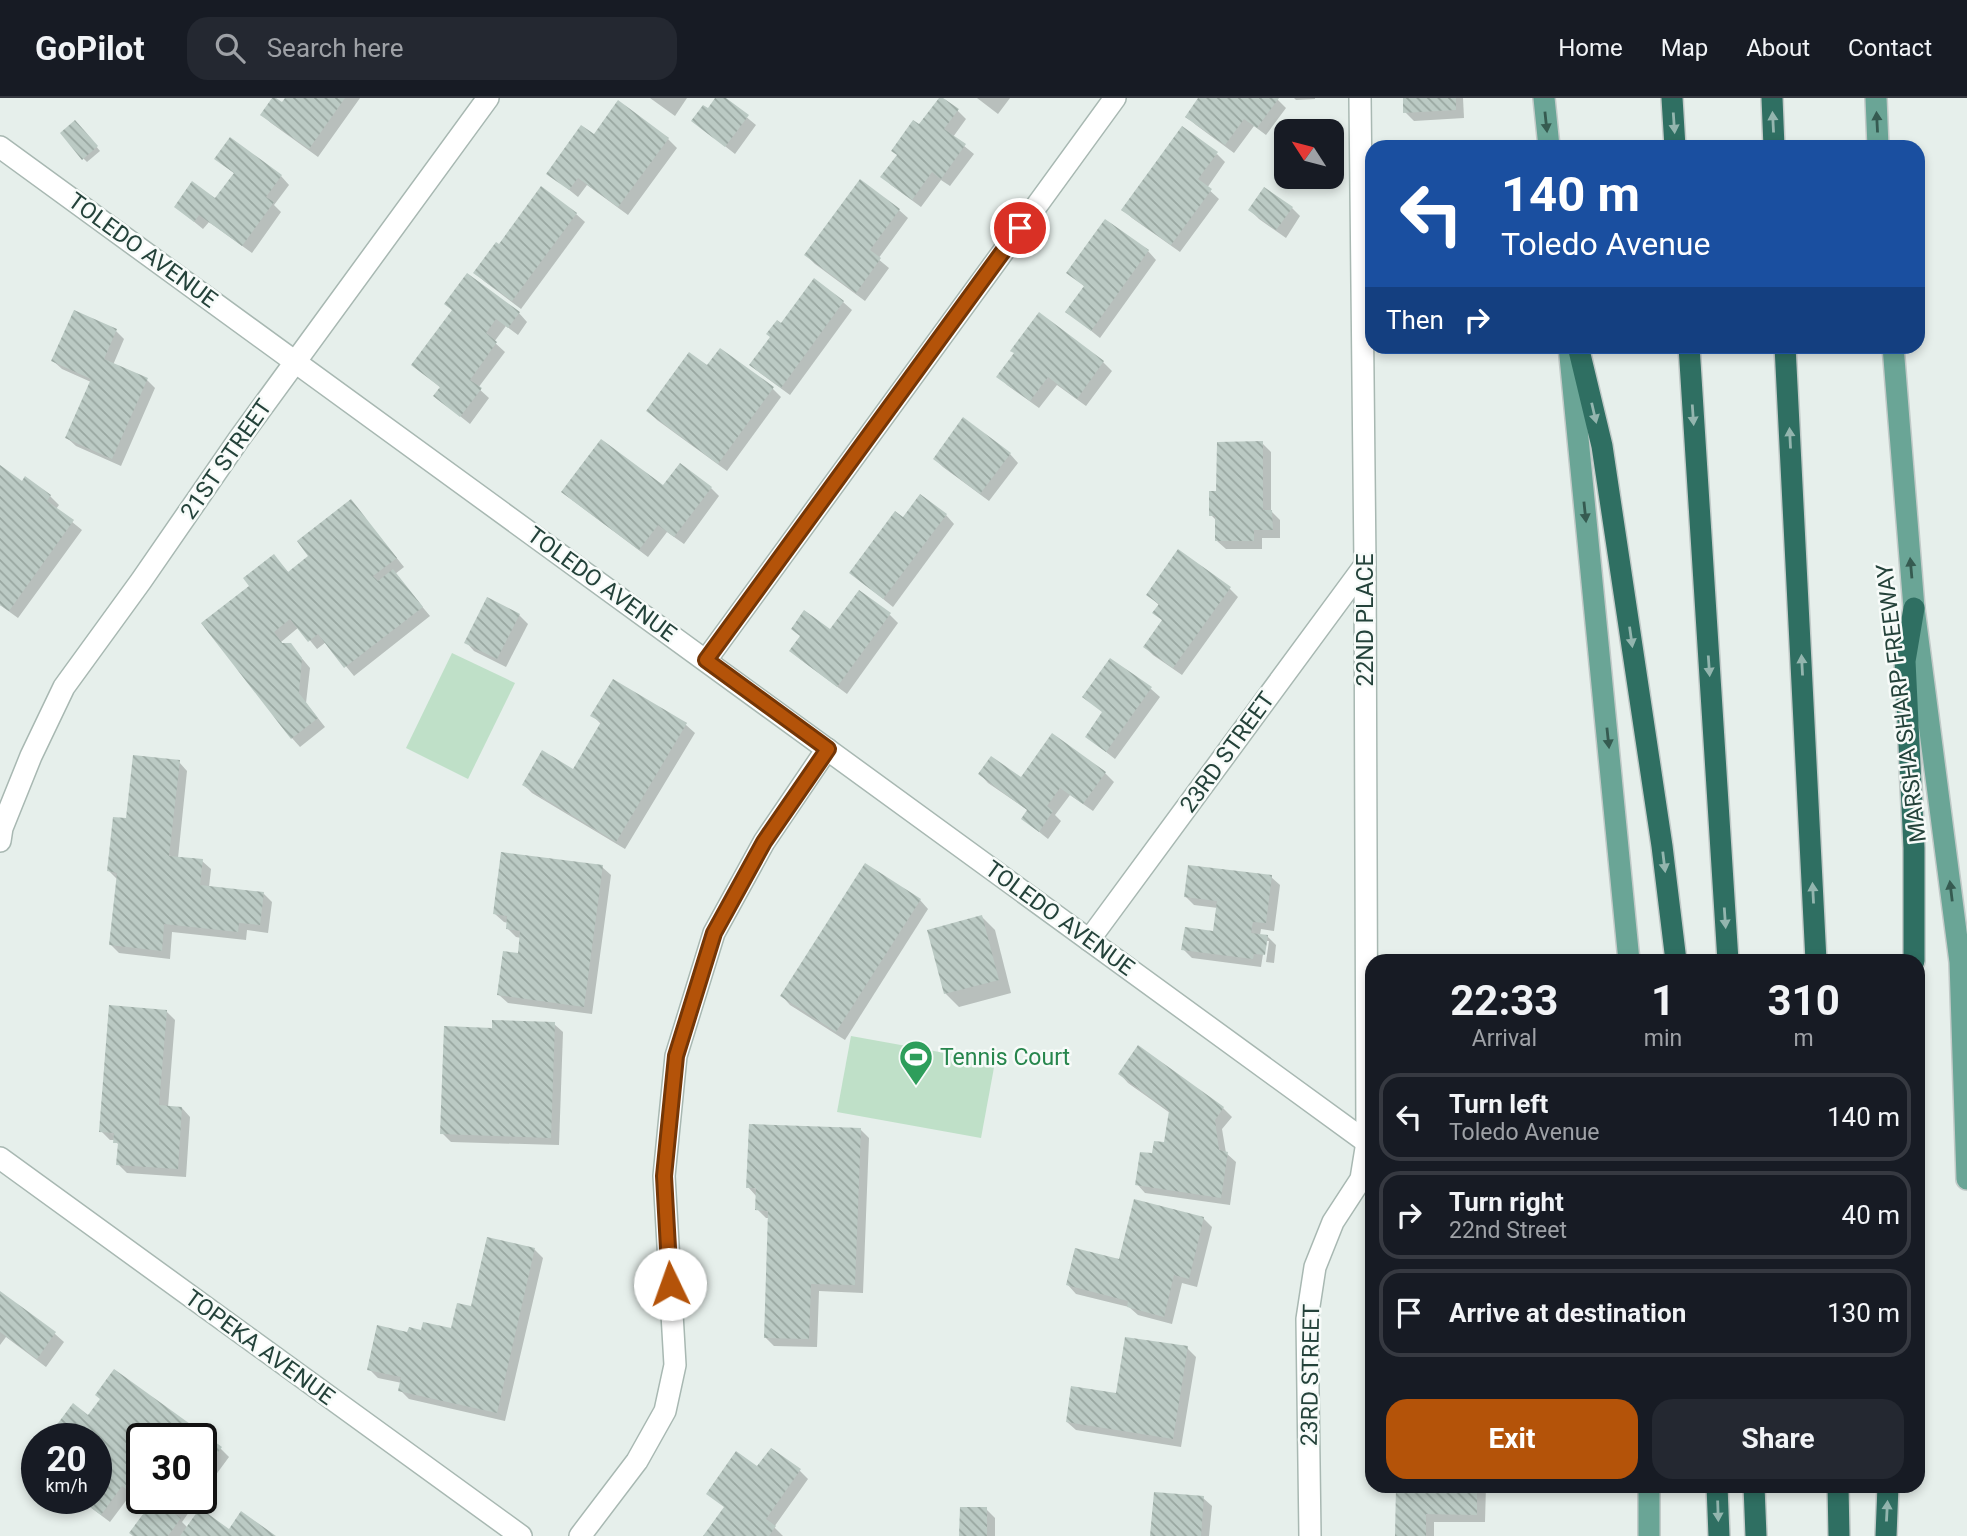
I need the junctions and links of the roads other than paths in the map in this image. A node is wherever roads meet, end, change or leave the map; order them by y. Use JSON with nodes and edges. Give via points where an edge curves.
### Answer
{"nodes":[{"id":1,"x":488,"y":98,"type":"edge"},
{"id":2,"x":1115,"y":98,"type":"edge"},
{"id":3,"x":1360,"y":98,"type":"edge"},
{"id":4,"x":1544,"y":98,"type":"edge"},
{"id":5,"x":1672,"y":98,"type":"edge"},
{"id":6,"x":1772,"y":98,"type":"edge"},
{"id":7,"x":1876,"y":98,"type":"edge"},
{"id":8,"x":1548,"y":140,"type":"edge"},
{"id":9,"x":1675,"y":140,"type":"edge"},
{"id":10,"x":1774,"y":140,"type":"edge"},
{"id":11,"x":1878,"y":140,"type":"edge"},
{"id":12,"x":0,"y":147,"type":"edge"},
{"id":13,"x":1570,"y":354,"type":"edge"},
{"id":14,"x":1580,"y":354,"type":"edge"},
{"id":15,"x":1690,"y":354,"type":"edge"},
{"id":16,"x":1785,"y":354,"type":"edge"},
{"id":17,"x":1894,"y":354,"type":"edge"},
{"id":18,"x":296,"y":361,"type":"junction"},
{"id":19,"x":1365,"y":565,"type":"junction"},
{"id":20,"x":1914,"y":608,"type":"junction"},
{"id":21,"x":706,"y":660,"type":"junction"},
{"id":22,"x":828,"y":749,"type":"junction"},
{"id":23,"x":0,"y":841,"type":"edge"},
{"id":24,"x":1089,"y":940,"type":"junction"},
{"id":25,"x":1368,"y":954,"type":"edge"},
{"id":26,"x":1628,"y":954,"type":"edge"},
{"id":27,"x":1675,"y":954,"type":"edge"},
{"id":28,"x":1728,"y":954,"type":"edge"},
{"id":29,"x":1816,"y":954,"type":"edge"},
{"id":30,"x":1914,"y":954,"type":"edge"},
{"id":31,"x":1365,"y":1141,"type":"edge"},
{"id":32,"x":0,"y":1158,"type":"edge"},
{"id":33,"x":1365,"y":1162,"type":"edge"},
{"id":34,"x":1967,"y":1179,"type":"edge"},
{"id":35,"x":1649,"y":1493,"type":"edge"},
{"id":36,"x":1717,"y":1493,"type":"edge"},
{"id":37,"x":1754,"y":1493,"type":"edge"},
{"id":38,"x":1838,"y":1493,"type":"edge"},
{"id":39,"x":1888,"y":1493,"type":"edge"},
{"id":40,"x":521,"y":1536,"type":"edge"},
{"id":41,"x":580,"y":1536,"type":"edge"},
{"id":42,"x":1310,"y":1536,"type":"edge"},
{"id":43,"x":1650,"y":1536,"type":"edge"},
{"id":44,"x":1719,"y":1536,"type":"edge"},
{"id":45,"x":1756,"y":1536,"type":"edge"},
{"id":46,"x":1839,"y":1536,"type":"edge"},
{"id":47,"x":1885,"y":1536,"type":"edge"}],
"edges":[{"from":1,"to":18,"type":"street","name":"21ST STREET"},
{"from":2,"to":21,"type":"street"},
{"from":3,"to":19,"type":"street","name":"22ND PLACE"},
{"from":4,"to":8,"type":"main road","one_way":true},
{"from":5,"to":9,"type":"highway","one_way":true},
{"from":10,"to":6,"type":"highway","one_way":true},
{"from":11,"to":7,"type":"main road","one_way":true},
{"from":12,"to":18,"type":"street","name":"TOLEDO AVENUE"},
{"from":13,"to":26,"type":"main road","one_way":true},
{"from":14,"to":27,"type":"highway","one_way":true,"via":[[1602,446]]},
{"from":15,"to":28,"type":"highway","one_way":true},
{"from":29,"to":16,"type":"highway","one_way":true},
{"from":20,"to":17,"type":"main road","name":"MARSHA SHARP FREEWAY","one_way":true},
{"from":18,"to":21,"type":"street","name":"TOLEDO AVENUE"},
{"from":18,"to":23,"type":"street","name":"21ST STREET","via":[[64,687],[31,756]]},
{"from":19,"to":24,"type":"street","name":"23RD STREET"},
{"from":19,"to":25,"type":"street","name":"22ND PLACE"},
{"from":20,"to":30,"type":"highway","via":[[1905,661]]},
{"from":34,"to":20,"type":"main road","name":"MARSHA SHARP FREEWAY","one_way":true,"via":[[1960,962]]},
{"from":21,"to":22,"type":"street","name":"TOLEDO AVENUE"},
{"from":22,"to":24,"type":"street","name":"TOLEDO AVENUE"},
{"from":22,"to":41,"type":"street","via":[[764,842],[714,933],[676,1056],[673,1083],[664,1176],[675,1365],[665,1411],[637,1461]]},
{"from":24,"to":31,"type":"street","name":"TOLEDO AVENUE"},
{"from":32,"to":40,"type":"street","name":"TOPEKA AVENUE"},
{"from":33,"to":42,"type":"street","name":"23RD STREET","via":[[1361,1179],[1333,1222],[1315,1267],[1307,1319]]},
{"from":35,"to":43,"type":"main road"},
{"from":36,"to":44,"type":"highway","one_way":true},
{"from":37,"to":45,"type":"highway"},
{"from":38,"to":46,"type":"highway"},
{"from":47,"to":39,"type":"highway","one_way":true}]}
